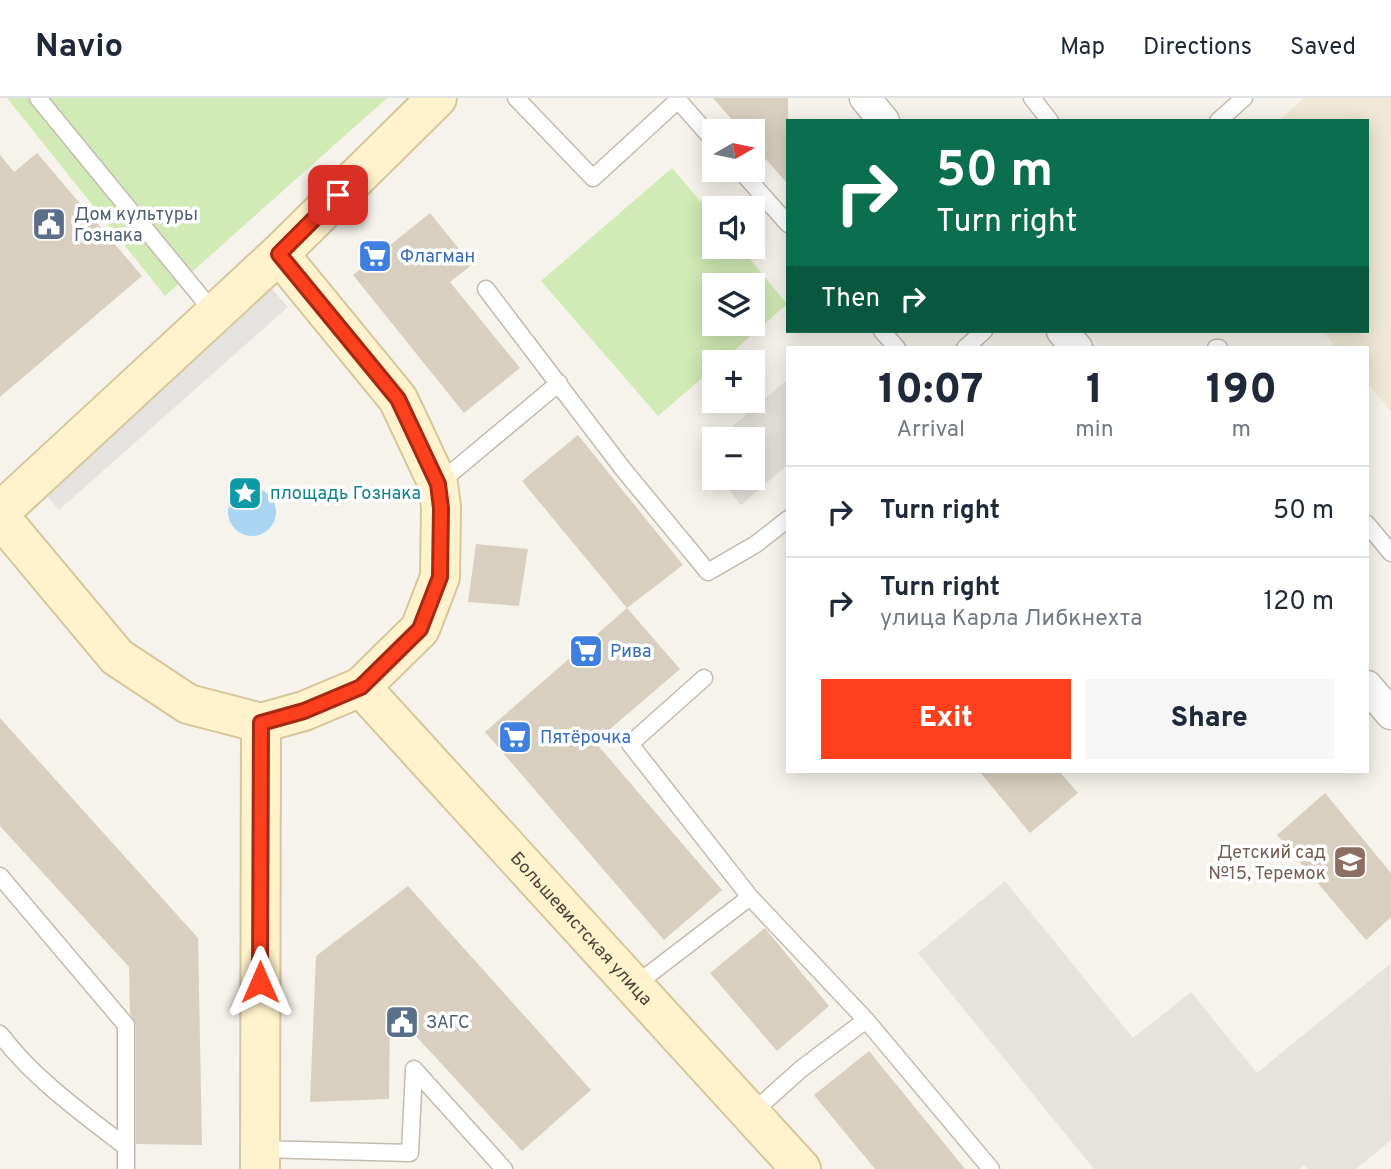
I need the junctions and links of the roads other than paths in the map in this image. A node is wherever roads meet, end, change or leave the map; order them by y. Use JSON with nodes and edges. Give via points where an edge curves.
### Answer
{"nodes":[{"id":1,"x":38,"y":98,"type":"edge"},
{"id":2,"x":437,"y":98,"type":"edge"},
{"id":3,"x":516,"y":98,"type":"edge"},
{"id":4,"x":865,"y":98,"type":"edge"},
{"id":5,"x":1032,"y":98,"type":"edge"},
{"id":6,"x":1244,"y":98,"type":"edge"},
{"id":7,"x":882,"y":119,"type":"edge"},
{"id":8,"x":1048,"y":119,"type":"edge"},
{"id":9,"x":1220,"y":119,"type":"edge"},
{"id":10,"x":702,"y":127,"type":"edge"},
{"id":11,"x":751,"y":182,"type":"edge"},
{"id":12,"x":786,"y":222,"type":"edge"},
{"id":13,"x":279,"y":254,"type":"junction"},
{"id":14,"x":486,"y":289,"type":"dead end"},
{"id":15,"x":215,"y":314,"type":"junction"},
{"id":16,"x":982,"y":333,"type":"edge"},
{"id":17,"x":967,"y":346,"type":"edge"},
{"id":18,"x":559,"y":383,"type":"junction"},
{"id":19,"x":438,"y":484,"type":"junction"},
{"id":20,"x":0,"y":515,"type":"edge"},
{"id":21,"x":786,"y":521,"type":"edge"},
{"id":22,"x":1369,"y":526,"type":"edge"},
{"id":23,"x":1391,"y":553,"type":"edge"},
{"id":24,"x":704,"y":678,"type":"dead end"},
{"id":25,"x":361,"y":687,"type":"junction"},
{"id":26,"x":1369,"y":688,"type":"edge"},
{"id":27,"x":1391,"y":714,"type":"edge"},
{"id":28,"x":261,"y":723,"type":"junction"},
{"id":29,"x":0,"y":876,"type":"edge"},
{"id":30,"x":750,"y":897,"type":"junction"},
{"id":31,"x":634,"y":986,"type":"junction"},
{"id":32,"x":866,"y":1020,"type":"junction"},
{"id":33,"x":0,"y":1034,"type":"edge"},
{"id":34,"x":751,"y":1114,"type":"junction"},
{"id":35,"x":126,"y":1147,"type":"junction"},
{"id":36,"x":260,"y":1159,"type":"edge"},
{"id":37,"x":410,"y":1161,"type":"edge"},
{"id":38,"x":126,"y":1169,"type":"edge"},
{"id":39,"x":504,"y":1169,"type":"edge"},
{"id":40,"x":801,"y":1169,"type":"edge"},
{"id":41,"x":991,"y":1169,"type":"edge"}],
"edges":[{"from":1,"to":15,"type":"lane"},
{"from":2,"to":13,"type":"street"},
{"from":3,"to":10,"type":"lane","via":[[593,178],[678,100]]},
{"from":4,"to":7,"type":"street"},
{"from":5,"to":8,"type":"lane"},
{"from":6,"to":9,"type":"lane"},
{"from":11,"to":12,"type":"lane"},
{"from":13,"to":15,"type":"street"},
{"from":13,"to":19,"type":"street","via":[[398,399]]},
{"from":14,"to":18,"type":"lane"},
{"from":15,"to":20,"type":"street"},
{"from":16,"to":17,"type":"lane"},
{"from":18,"to":19,"type":"lane"},
{"from":18,"to":21,"type":"lane","via":[[708,572]]},
{"from":19,"to":25,"type":"street","via":[[440,577],[420,629]]},
{"from":20,"to":28,"type":"street","via":[[117,657],[188,704]]},
{"from":22,"to":23,"type":"lane"},
{"from":24,"to":30,"type":"lane","via":[[630,744]]},
{"from":25,"to":28,"type":"street"},
{"from":25,"to":31,"type":"street","name":"Большевистская улица"},
{"from":26,"to":27,"type":"street"},
{"from":28,"to":36,"type":"street"},
{"from":29,"to":35,"type":"lane","via":[[126,1025]]},
{"from":30,"to":31,"type":"lane"},
{"from":30,"to":32,"type":"lane"},
{"from":31,"to":34,"type":"street","name":"Большевистская улица"},
{"from":32,"to":34,"type":"lane"},
{"from":32,"to":41,"type":"lane"},
{"from":33,"to":35,"type":"lane","via":[[68,1103]]},
{"from":34,"to":40,"type":"street","name":"Большевистская улица"},
{"from":35,"to":38,"type":"lane"},
{"from":36,"to":37,"type":"lane"},
{"from":37,"to":39,"type":"lane","via":[[414,1069]]}]}
